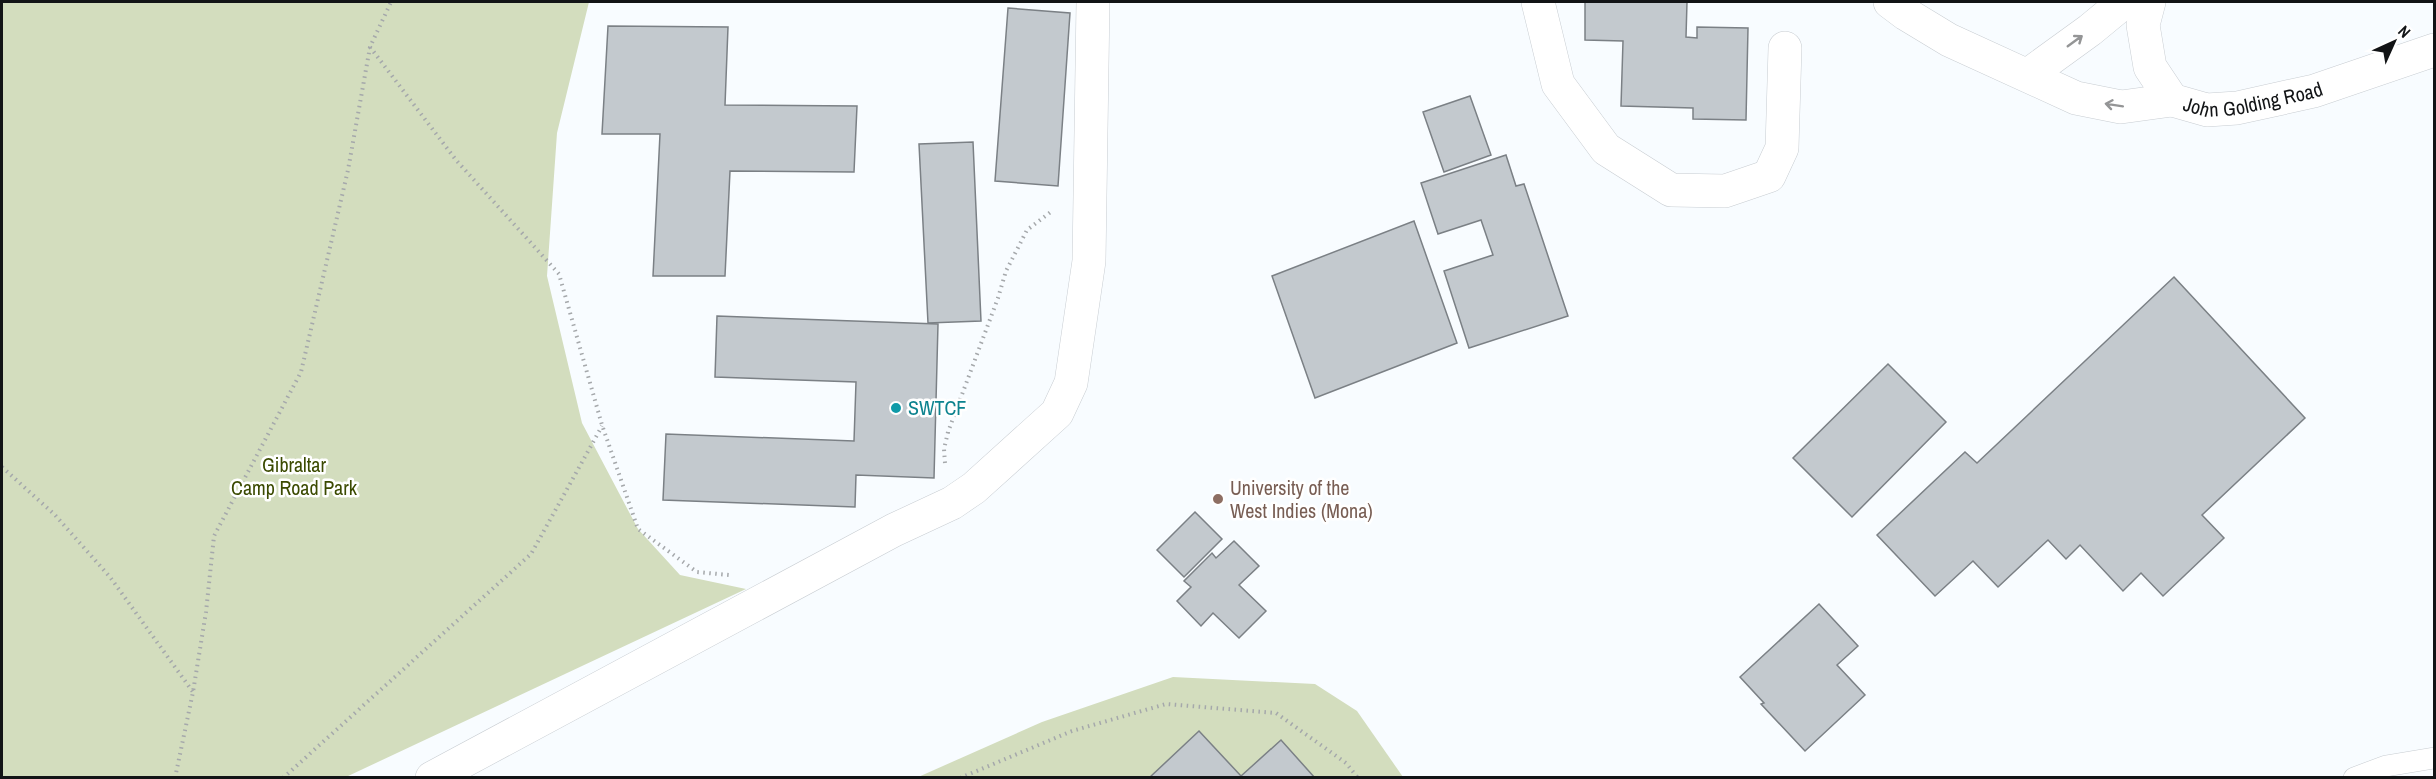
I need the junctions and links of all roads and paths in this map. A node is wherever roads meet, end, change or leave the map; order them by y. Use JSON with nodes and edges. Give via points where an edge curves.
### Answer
{"nodes":[{"id":1,"x":391,"y":2,"type":"edge"},
{"id":2,"x":1093,"y":2,"type":"edge"},
{"id":3,"x":1538,"y":2,"type":"edge"},
{"id":4,"x":1890,"y":2,"type":"edge"},
{"id":5,"x":2124,"y":2,"type":"edge"},
{"id":6,"x":2149,"y":2,"type":"edge"},
{"id":7,"x":370,"y":47,"type":"junction"},
{"id":8,"x":1785,"y":48,"type":"dead end"},
{"id":9,"x":2434,"y":50,"type":"edge"},
{"id":10,"x":2028,"y":75,"type":"junction"},
{"id":11,"x":2172,"y":100,"type":"junction"},
{"id":12,"x":1091,"y":187,"type":"junction"},
{"id":13,"x":602,"y":425,"type":"junction"},
{"id":14,"x":2,"y":467,"type":"edge"},
{"id":15,"x":941,"y":508,"type":"junction"},
{"id":16,"x":737,"y":576,"type":"dead end"},
{"id":17,"x":193,"y":692,"type":"junction"},
{"id":18,"x":2434,"y":758,"type":"edge"},
{"id":19,"x":175,"y":777,"type":"edge"},
{"id":20,"x":283,"y":777,"type":"edge"},
{"id":21,"x":432,"y":777,"type":"edge"},
{"id":22,"x":960,"y":777,"type":"edge"},
{"id":23,"x":1358,"y":777,"type":"edge"},
{"id":24,"x":2354,"y":777,"type":"edge"}],
"edges":[{"from":1,"to":7,"type":"path"},
{"from":2,"to":12,"type":"street"},
{"from":3,"to":8,"type":"street","via":[[1558,84],[1606,148],[1671,190],[1725,191],[1769,176],[1782,148]]},
{"from":4,"to":10,"type":"street","via":[[1949,40]]},
{"from":10,"to":5,"type":"street","one_way":true},
{"from":6,"to":11,"type":"street","name":"John Golding Road","via":[[2143,25],[2150,67]]},
{"from":7,"to":13,"type":"path","via":[[456,160],[559,274]]},
{"from":7,"to":17,"type":"path","via":[[348,170],[301,372],[214,536]]},
{"from":9,"to":11,"type":"street","name":"John Golding Road","via":[[2314,91],[2237,108],[2207,110]]},
{"from":11,"to":10,"type":"street","one_way":true,"via":[[2121,107],[2076,98]]},
{"from":12,"to":15,"type":"path","via":[[1027,230],[1006,271],[948,432]]},
{"from":12,"to":15,"type":"street","via":[[1089,261],[1071,382],[1057,413],[974,488]]},
{"from":13,"to":16,"type":"path","via":[[638,529],[697,572]]},
{"from":13,"to":20,"type":"path","via":[[531,554]]},
{"from":14,"to":17,"type":"path","via":[[55,515],[110,577]]},
{"from":15,"to":21,"type":"street"},
{"from":17,"to":19,"type":"path"},
{"from":18,"to":24,"type":"lane","via":[[2386,766]]},
{"from":22,"to":23,"type":"path","via":[[1072,731],[1166,704],[1276,713]]}]}
